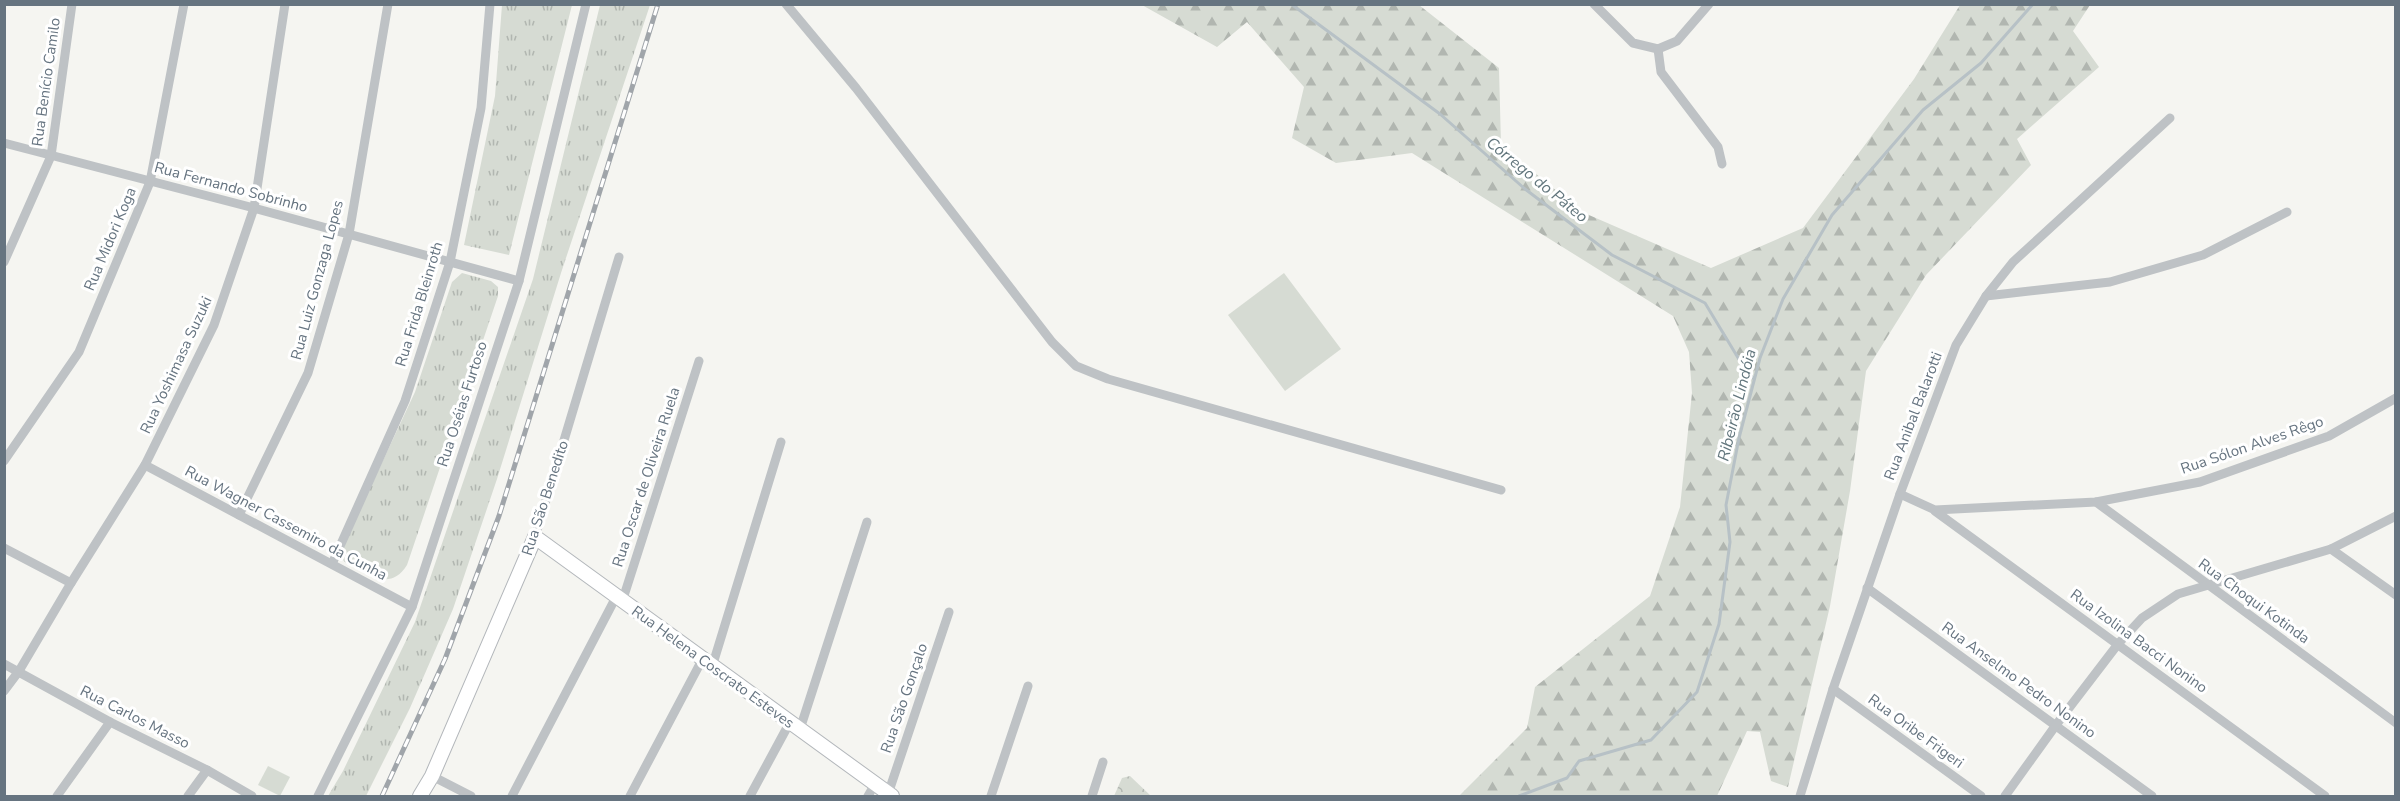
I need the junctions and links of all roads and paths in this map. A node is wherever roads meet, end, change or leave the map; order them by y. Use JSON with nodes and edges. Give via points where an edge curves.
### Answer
{"nodes":[{"id":1,"x":72,"y":4,"type":"edge"},
{"id":2,"x":184,"y":4,"type":"edge"},
{"id":3,"x":285,"y":4,"type":"edge"},
{"id":4,"x":388,"y":4,"type":"edge"},
{"id":5,"x":490,"y":4,"type":"edge"},
{"id":6,"x":586,"y":4,"type":"edge"},
{"id":7,"x":786,"y":4,"type":"edge"},
{"id":8,"x":1594,"y":4,"type":"edge"},
{"id":9,"x":1709,"y":4,"type":"edge"},
{"id":10,"x":1658,"y":49,"type":"junction"},
{"id":11,"x":2170,"y":118,"type":"dead end"},
{"id":12,"x":4,"y":143,"type":"edge"},
{"id":13,"x":51,"y":156,"type":"junction"},
{"id":14,"x":1722,"y":164,"type":"dead end"},
{"id":15,"x":150,"y":182,"type":"junction"},
{"id":16,"x":254,"y":208,"type":"junction"},
{"id":17,"x":2287,"y":212,"type":"dead end"},
{"id":18,"x":349,"y":234,"type":"junction"},
{"id":19,"x":619,"y":257,"type":"dead end"},
{"id":20,"x":4,"y":262,"type":"edge"},
{"id":21,"x":450,"y":262,"type":"junction"},
{"id":22,"x":519,"y":280,"type":"junction"},
{"id":23,"x":1986,"y":296,"type":"junction"},
{"id":24,"x":699,"y":361,"type":"dead end"},
{"id":25,"x":2396,"y":398,"type":"edge"},
{"id":26,"x":781,"y":442,"type":"dead end"},
{"id":27,"x":4,"y":461,"type":"edge"},
{"id":28,"x":145,"y":465,"type":"junction"},
{"id":29,"x":1501,"y":490,"type":"dead end"},
{"id":30,"x":1899,"y":494,"type":"junction"},
{"id":31,"x":2096,"y":502,"type":"junction"},
{"id":32,"x":1935,"y":510,"type":"junction"},
{"id":33,"x":239,"y":514,"type":"junction"},
{"id":34,"x":2396,"y":516,"type":"edge"},
{"id":35,"x":867,"y":522,"type":"dead end"},
{"id":36,"x":535,"y":537,"type":"junction"},
{"id":37,"x":4,"y":548,"type":"edge"},
{"id":38,"x":2331,"y":549,"type":"junction"},
{"id":39,"x":332,"y":564,"type":"junction"},
{"id":40,"x":71,"y":583,"type":"junction"},
{"id":41,"x":2206,"y":585,"type":"junction"},
{"id":42,"x":1867,"y":588,"type":"junction"},
{"id":43,"x":2396,"y":595,"type":"edge"},
{"id":44,"x":619,"y":600,"type":"junction"},
{"id":45,"x":412,"y":607,"type":"junction"},
{"id":46,"x":949,"y":612,"type":"dead end"},
{"id":47,"x":2118,"y":644,"type":"junction"},
{"id":48,"x":707,"y":663,"type":"junction"},
{"id":49,"x":4,"y":664,"type":"edge"},
{"id":50,"x":19,"y":671,"type":"junction"},
{"id":51,"x":1028,"y":686,"type":"dead end"},
{"id":52,"x":1833,"y":689,"type":"junction"},
{"id":53,"x":4,"y":691,"type":"edge"},
{"id":54,"x":110,"y":722,"type":"junction"},
{"id":55,"x":2396,"y":723,"type":"edge"},
{"id":56,"x":2056,"y":725,"type":"junction"},
{"id":57,"x":795,"y":726,"type":"junction"},
{"id":58,"x":1103,"y":762,"type":"dead end"},
{"id":59,"x":207,"y":770,"type":"junction"},
{"id":60,"x":432,"y":776,"type":"junction"},
{"id":61,"x":871,"y":790,"type":"edge"},
{"id":62,"x":890,"y":795,"type":"edge"},
{"id":63,"x":57,"y":796,"type":"edge"},
{"id":64,"x":188,"y":796,"type":"edge"},
{"id":65,"x":252,"y":796,"type":"edge"},
{"id":66,"x":318,"y":796,"type":"edge"},
{"id":67,"x":420,"y":796,"type":"edge"},
{"id":68,"x":471,"y":796,"type":"edge"},
{"id":69,"x":512,"y":796,"type":"edge"},
{"id":70,"x":630,"y":796,"type":"edge"},
{"id":71,"x":750,"y":796,"type":"edge"},
{"id":72,"x":991,"y":796,"type":"edge"},
{"id":73,"x":1092,"y":796,"type":"edge"},
{"id":74,"x":1802,"y":796,"type":"edge"},
{"id":75,"x":1981,"y":796,"type":"edge"},
{"id":76,"x":2005,"y":796,"type":"edge"},
{"id":77,"x":2152,"y":796,"type":"edge"},
{"id":78,"x":2325,"y":796,"type":"edge"}],
"edges":[{"from":1,"to":13,"type":"street","name":"Rua Benício Camilo"},
{"from":2,"to":15,"type":"street","name":"Rua Midori Koga"},
{"from":3,"to":16,"type":"street","name":"Rua Yoshimasa Suzuki"},
{"from":4,"to":18,"type":"street","name":"Rua Luiz Gonzaga Lopes"},
{"from":5,"to":21,"type":"street","name":"Rua Frida Bleinroth","via":[[482,108]]},
{"from":6,"to":22,"type":"street","name":"Rua Oséias Furtoso"},
{"from":7,"to":29,"type":"street","via":[[856,88],[1052,342],[1076,366],[1108,379]]},
{"from":8,"to":10,"type":"street","via":[[1633,43]]},
{"from":9,"to":10,"type":"street","via":[[1677,41]]},
{"from":10,"to":14,"type":"street","via":[[1661,72],[1718,147]]},
{"from":11,"to":23,"type":"street","name":"Rua Anibal Balarotti","via":[[2013,262]]},
{"from":12,"to":13,"type":"street","name":"Rua Fernando Sobrinho"},
{"from":13,"to":15,"type":"street","name":"Rua Fernando Sobrinho"},
{"from":13,"to":20,"type":"street","name":"Rua Benício Camilo"},
{"from":15,"to":16,"type":"street","name":"Rua Fernando Sobrinho"},
{"from":15,"to":27,"type":"street","name":"Rua Midori Koga","via":[[79,352]]},
{"from":16,"to":18,"type":"street","name":"Rua Fernando Sobrinho"},
{"from":16,"to":28,"type":"street","name":"Rua Yoshimasa Suzuki","via":[[214,325]]},
{"from":17,"to":23,"type":"street","via":[[2203,255],[2110,282]]},
{"from":18,"to":21,"type":"street","name":"Rua Fernando Sobrinho"},
{"from":18,"to":33,"type":"street","name":"Rua Luiz Gonzaga Lopes","via":[[308,373]]},
{"from":19,"to":36,"type":"street","name":"Rua São Benedito"},
{"from":21,"to":22,"type":"street","name":"Rua Fernando Sobrinho"},
{"from":21,"to":39,"type":"street","name":"Rua Frida Bleinroth","via":[[405,400]]},
{"from":22,"to":45,"type":"street","name":"Rua Oséias Furtoso"},
{"from":23,"to":30,"type":"street","name":"Rua Anibal Balarotti","via":[[1956,345]]},
{"from":24,"to":44,"type":"street","name":"Rua Oscar de Oliveira Ruela"},
{"from":25,"to":31,"type":"street","name":"Rua Sólon Alves Rêgo","via":[[2329,436],[2200,482]]},
{"from":26,"to":48,"type":"street"},
{"from":28,"to":33,"type":"street","name":"Rua Wagner Cassemiro da Cunha"},
{"from":28,"to":40,"type":"street","name":"Rua Yoshimasa Suzuki"},
{"from":30,"to":32,"type":"street","name":"Rua Sólon Alves Rêgo"},
{"from":30,"to":42,"type":"street","name":"Rua Anibal Balarotti"},
{"from":31,"to":32,"type":"street","name":"Rua Sólon Alves Rêgo"},
{"from":31,"to":41,"type":"street","name":"Rua Choqui Kotinda"},
{"from":32,"to":47,"type":"street","name":"Rua Izolina Bacci Nonino"},
{"from":33,"to":39,"type":"street","name":"Rua Wagner Cassemiro da Cunha"},
{"from":34,"to":38,"type":"street"},
{"from":35,"to":57,"type":"street"},
{"from":36,"to":44,"type":"street","name":"Rua Helena Coscrato Esteves"},
{"from":36,"to":60,"type":"street","name":"Rua São Benedito"},
{"from":37,"to":40,"type":"street"},
{"from":38,"to":41,"type":"street"},
{"from":38,"to":43,"type":"street"},
{"from":39,"to":45,"type":"street","name":"Rua Wagner Cassemiro da Cunha"},
{"from":40,"to":50,"type":"street","name":"Rua Yoshimasa Suzuki"},
{"from":41,"to":47,"type":"street","via":[[2178,594],[2142,618]]},
{"from":41,"to":55,"type":"street","name":"Rua Choqui Kotinda"},
{"from":42,"to":52,"type":"street","name":"Rua Anibal Balarotti"},
{"from":42,"to":56,"type":"street","name":"Rua Anselmo Pedro Nonino"},
{"from":44,"to":48,"type":"street","name":"Rua Helena Coscrato Esteves"},
{"from":44,"to":69,"type":"street","name":"Rua Oscar de Oliveira Ruela"},
{"from":45,"to":66,"type":"street","name":"Rua Oséias Furtoso"},
{"from":46,"to":62,"type":"street","name":"Rua São Gonçalo"},
{"from":47,"to":56,"type":"street"},
{"from":47,"to":78,"type":"street","name":"Rua Izolina Bacci Nonino"},
{"from":48,"to":57,"type":"street","name":"Rua Helena Coscrato Esteves"},
{"from":48,"to":70,"type":"street"},
{"from":49,"to":50,"type":"street","name":"Rua Carlos Masso"},
{"from":50,"to":53,"type":"street","name":"Rua Yoshimasa Suzuki"},
{"from":50,"to":54,"type":"street","name":"Rua Carlos Masso"},
{"from":51,"to":72,"type":"street"},
{"from":52,"to":74,"type":"street","name":"Rua Anibal Balarotti"},
{"from":52,"to":75,"type":"street","name":"Rua Oribe Frigeri"},
{"from":54,"to":59,"type":"street","name":"Rua Carlos Masso"},
{"from":54,"to":63,"type":"street"},
{"from":56,"to":76,"type":"street"},
{"from":56,"to":77,"type":"street","name":"Rua Anselmo Pedro Nonino"},
{"from":57,"to":61,"type":"street","name":"Rua Helena Coscrato Esteves"},
{"from":57,"to":71,"type":"street"},
{"from":58,"to":73,"type":"street"},
{"from":59,"to":64,"type":"street"},
{"from":59,"to":65,"type":"street","name":"Rua Carlos Masso"},
{"from":60,"to":67,"type":"street","name":"Rua São Benedito"},
{"from":60,"to":68,"type":"street"},
{"from":61,"to":62,"type":"street","name":"Rua Helena Coscrato Esteves"}]}
